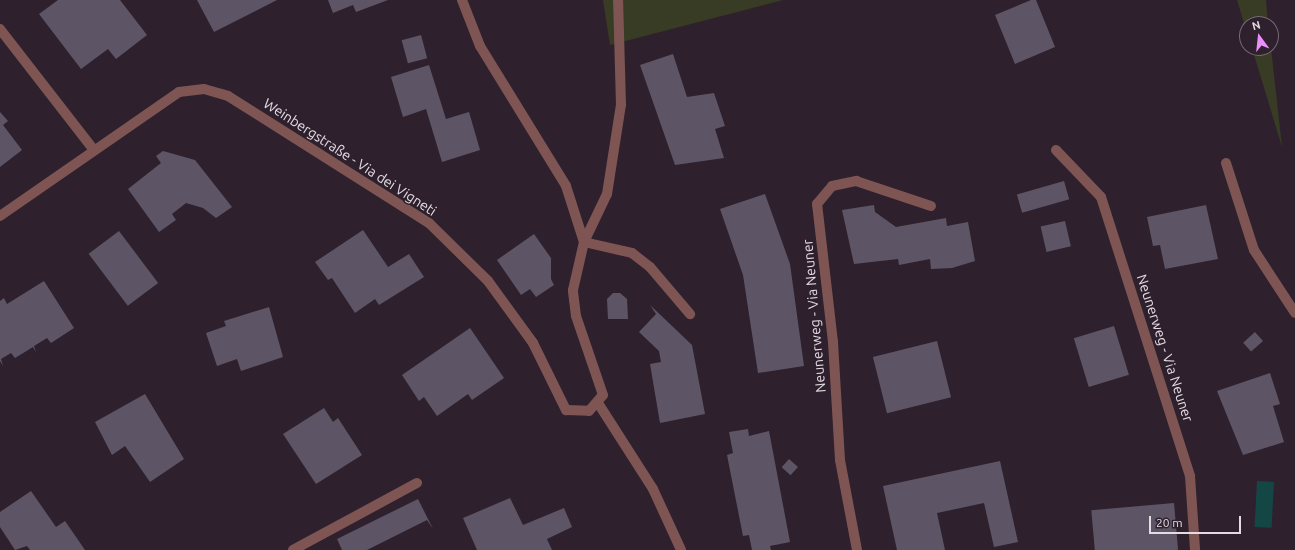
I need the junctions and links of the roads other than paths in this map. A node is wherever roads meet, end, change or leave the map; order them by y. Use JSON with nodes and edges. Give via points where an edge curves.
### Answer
{"nodes":[{"id":1,"x":462,"y":0,"type":"edge"},
{"id":2,"x":618,"y":0,"type":"edge"},
{"id":3,"x":0,"y":29,"type":"edge"},
{"id":4,"x":94,"y":150,"type":"junction"},
{"id":5,"x":1056,"y":150,"type":"dead end"},
{"id":6,"x":1226,"y":163,"type":"dead end"},
{"id":7,"x":931,"y":206,"type":"dead end"},
{"id":8,"x":0,"y":216,"type":"edge"},
{"id":9,"x":584,"y":242,"type":"junction"},
{"id":10,"x":1295,"y":313,"type":"edge"},
{"id":11,"x":690,"y":314,"type":"dead end"},
{"id":12,"x":598,"y":403,"type":"junction"},
{"id":13,"x":417,"y":483,"type":"dead end"},
{"id":14,"x":293,"y":550,"type":"edge"},
{"id":15,"x":681,"y":550,"type":"edge"},
{"id":16,"x":857,"y":550,"type":"edge"},
{"id":17,"x":1196,"y":550,"type":"edge"}],
"edges":[{"from":1,"to":9,"type":"street","via":[[480,46],[566,186]]},
{"from":2,"to":9,"type":"street","via":[[621,105],[607,194]]},
{"from":3,"to":4,"type":"street"},
{"from":4,"to":8,"type":"street","name":"Weinbergstraße - Via dei Vigneti"},
{"from":4,"to":12,"type":"street","name":"Weinbergstraße - Via dei Vigneti","via":[[179,92],[204,89],[228,96],[429,224],[488,281],[533,343],[566,410],[589,411]]},
{"from":5,"to":17,"type":"street","name":"Neunerweg - Via Neuner","via":[[1101,197],[1190,476]]},
{"from":6,"to":10,"type":"street","via":[[1243,226],[1254,250]]},
{"from":7,"to":16,"type":"street","name":"Neunerweg - Via Neuner","via":[[856,181],[832,186],[817,204],[833,342],[840,460]]},
{"from":9,"to":11,"type":"street","via":[[632,253],[650,267]]},
{"from":9,"to":12,"type":"street","via":[[573,290],[576,316],[600,379],[603,395]]},
{"from":12,"to":15,"type":"street","via":[[653,489]]},
{"from":13,"to":14,"type":"street"}]}
